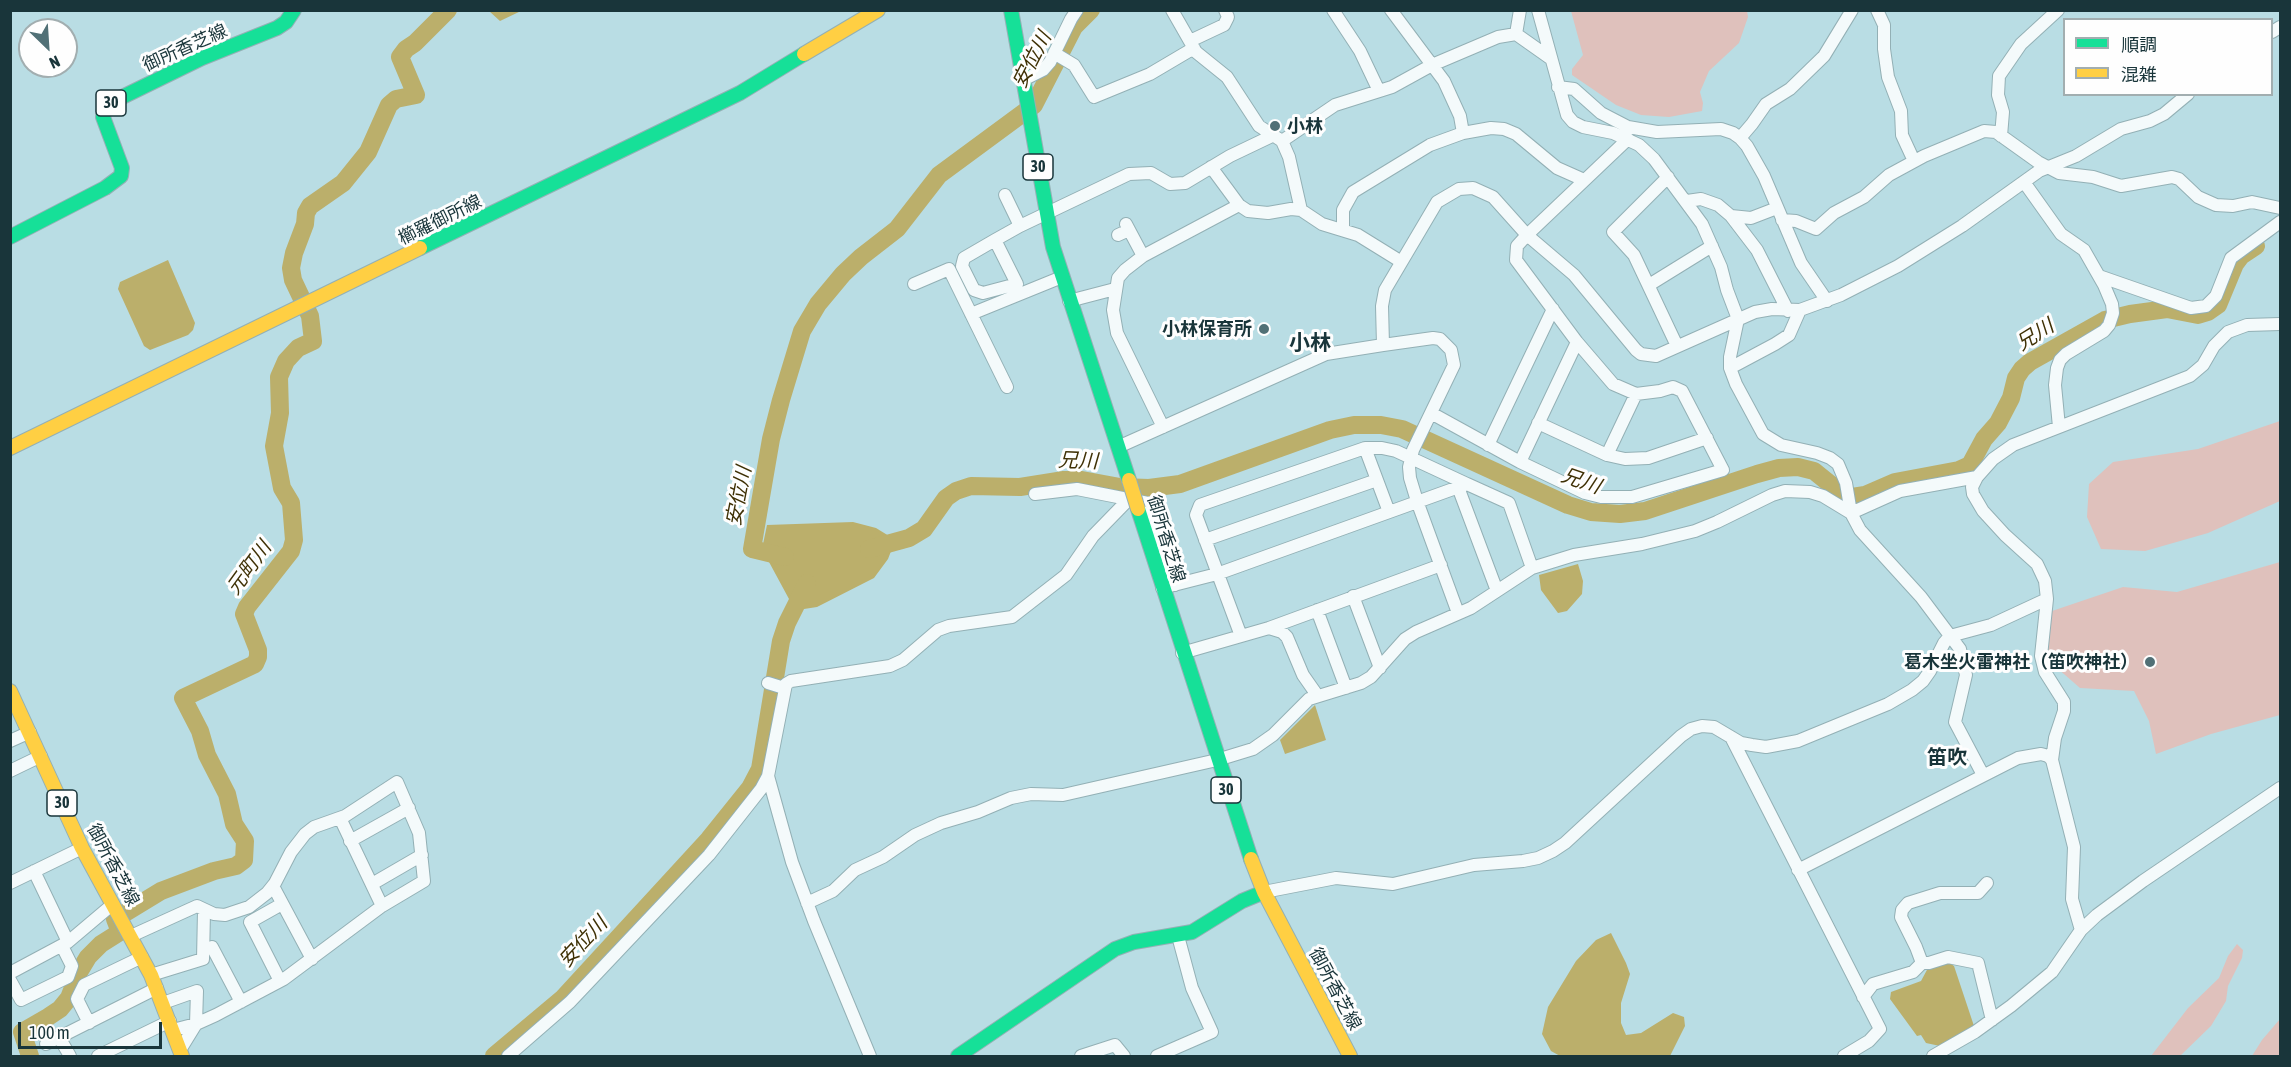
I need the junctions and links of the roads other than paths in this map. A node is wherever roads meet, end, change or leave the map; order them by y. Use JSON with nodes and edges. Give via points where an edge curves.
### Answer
{"nodes":[{"id":1,"x":294,"y":10,"type":"edge"},
{"id":2,"x":878,"y":10,"type":"edge"},
{"id":3,"x":1011,"y":10,"type":"edge"},
{"id":4,"x":1077,"y":10,"type":"edge"},
{"id":5,"x":1172,"y":10,"type":"edge"},
{"id":6,"x":1225,"y":10,"type":"edge"},
{"id":7,"x":1333,"y":10,"type":"edge"},
{"id":8,"x":1391,"y":10,"type":"edge"},
{"id":9,"x":1520,"y":10,"type":"edge"},
{"id":10,"x":1538,"y":10,"type":"edge"},
{"id":11,"x":1852,"y":10,"type":"edge"},
{"id":12,"x":1877,"y":10,"type":"edge"},
{"id":13,"x":2058,"y":10,"type":"edge"},
{"id":14,"x":1516,"y":34,"type":"junction"},
{"id":15,"x":1192,"y":44,"type":"junction"},
{"id":16,"x":1059,"y":55,"type":"junction"},
{"id":17,"x":1550,"y":58,"type":"junction"},
{"id":18,"x":1432,"y":65,"type":"junction"},
{"id":19,"x":1023,"y":80,"type":"junction"},
{"id":20,"x":1558,"y":87,"type":"junction"},
{"id":21,"x":1379,"y":91,"type":"junction"},
{"id":22,"x":2186,"y":96,"type":"edge"},
{"id":23,"x":1463,"y":133,"type":"junction"},
{"id":24,"x":2001,"y":136,"type":"junction"},
{"id":25,"x":1278,"y":138,"type":"junction"},
{"id":26,"x":1740,"y":138,"type":"junction"},
{"id":27,"x":1628,"y":140,"type":"junction"},
{"id":28,"x":1914,"y":161,"type":"junction"},
{"id":29,"x":1211,"y":167,"type":"junction"},
{"id":30,"x":2048,"y":168,"type":"junction"},
{"id":31,"x":1668,"y":177,"type":"junction"},
{"id":32,"x":1584,"y":180,"type":"junction"},
{"id":33,"x":2024,"y":182,"type":"junction"},
{"id":34,"x":1005,"y":195,"type":"dead end"},
{"id":35,"x":1687,"y":201,"type":"junction"},
{"id":36,"x":1239,"y":205,"type":"junction"},
{"id":37,"x":2280,"y":208,"type":"edge"},
{"id":38,"x":1301,"y":210,"type":"junction"},
{"id":39,"x":1046,"y":213,"type":"junction"},
{"id":40,"x":1779,"y":214,"type":"junction"},
{"id":41,"x":1731,"y":216,"type":"junction"},
{"id":42,"x":2280,"y":222,"type":"edge"},
{"id":43,"x":1020,"y":226,"type":"junction"},
{"id":44,"x":1343,"y":229,"type":"junction"},
{"id":45,"x":1124,"y":230,"type":"dead end"},
{"id":46,"x":1527,"y":235,"type":"junction"},
{"id":47,"x":10,"y":237,"type":"edge"},
{"id":48,"x":995,"y":240,"type":"junction"},
{"id":49,"x":1712,"y":246,"type":"junction"},
{"id":50,"x":1143,"y":256,"type":"junction"},
{"id":51,"x":1400,"y":261,"type":"junction"},
{"id":52,"x":2099,"y":276,"type":"junction"},
{"id":53,"x":1062,"y":277,"type":"junction"},
{"id":54,"x":914,"y":284,"type":"dead end"},
{"id":55,"x":1649,"y":285,"type":"junction"},
{"id":56,"x":1115,"y":289,"type":"junction"},
{"id":57,"x":1069,"y":301,"type":"junction"},
{"id":58,"x":1827,"y":301,"type":"junction"},
{"id":59,"x":1553,"y":309,"type":"junction"},
{"id":60,"x":1794,"y":310,"type":"junction"},
{"id":61,"x":971,"y":314,"type":"junction"},
{"id":62,"x":1738,"y":319,"type":"junction"},
{"id":63,"x":2280,"y":324,"type":"edge"},
{"id":64,"x":1577,"y":342,"type":"junction"},
{"id":65,"x":1383,"y":345,"type":"junction"},
{"id":66,"x":1677,"y":346,"type":"junction"},
{"id":67,"x":1730,"y":368,"type":"junction"},
{"id":68,"x":1006,"y":387,"type":"dead end"},
{"id":69,"x":1636,"y":394,"type":"junction"},
{"id":70,"x":1431,"y":413,"type":"junction"},
{"id":71,"x":1538,"y":423,"type":"junction"},
{"id":72,"x":1163,"y":427,"type":"junction"},
{"id":73,"x":2059,"y":427,"type":"junction"},
{"id":74,"x":1707,"y":438,"type":"junction"},
{"id":75,"x":1488,"y":445,"type":"junction"},
{"id":76,"x":1119,"y":447,"type":"junction"},
{"id":77,"x":10,"y":448,"type":"edge"},
{"id":78,"x":1365,"y":448,"type":"junction"},
{"id":79,"x":1412,"y":453,"type":"junction"},
{"id":80,"x":1607,"y":455,"type":"junction"},
{"id":81,"x":1520,"y":462,"type":"junction"},
{"id":82,"x":1977,"y":477,"type":"junction"},
{"id":83,"x":1377,"y":480,"type":"junction"},
{"id":84,"x":1463,"y":485,"type":"junction"},
{"id":85,"x":1035,"y":494,"type":"dead end"},
{"id":86,"x":1418,"y":501,"type":"junction"},
{"id":87,"x":1133,"y":504,"type":"junction"},
{"id":88,"x":1850,"y":509,"type":"junction"},
{"id":89,"x":1389,"y":512,"type":"junction"},
{"id":90,"x":1205,"y":540,"type":"junction"},
{"id":91,"x":1441,"y":565,"type":"junction"},
{"id":92,"x":1532,"y":568,"type":"junction"},
{"id":93,"x":1217,"y":574,"type":"junction"},
{"id":94,"x":1168,"y":587,"type":"junction"},
{"id":95,"x":1497,"y":591,"type":"junction"},
{"id":96,"x":1353,"y":596,"type":"junction"},
{"id":97,"x":2047,"y":599,"type":"junction"},
{"id":98,"x":1317,"y":610,"type":"junction"},
{"id":99,"x":1458,"y":613,"type":"junction"},
{"id":100,"x":1269,"y":628,"type":"junction"},
{"id":101,"x":1241,"y":636,"type":"junction"},
{"id":102,"x":1950,"y":636,"type":"junction"},
{"id":103,"x":1182,"y":653,"type":"junction"},
{"id":104,"x":1380,"y":668,"type":"junction"},
{"id":105,"x":768,"y":683,"type":"dead end"},
{"id":106,"x":784,"y":688,"type":"junction"},
{"id":107,"x":1346,"y":688,"type":"junction"},
{"id":108,"x":11,"y":693,"type":"edge"},
{"id":109,"x":1317,"y":695,"type":"junction"},
{"id":110,"x":30,"y":732,"type":"junction"},
{"id":111,"x":1730,"y":736,"type":"junction"},
{"id":112,"x":10,"y":741,"type":"edge"},
{"id":113,"x":41,"y":756,"type":"junction"},
{"id":114,"x":1217,"y":760,"type":"junction"},
{"id":115,"x":2052,"y":760,"type":"junction"},
{"id":116,"x":10,"y":771,"type":"edge"},
{"id":117,"x":1983,"y":775,"type":"junction"},
{"id":118,"x":768,"y":776,"type":"junction"},
{"id":119,"x":2280,"y":788,"type":"edge"},
{"id":120,"x":409,"y":808,"type":"junction"},
{"id":121,"x":340,"y":818,"type":"junction"},
{"id":122,"x":351,"y":841,"type":"junction"},
{"id":123,"x":82,"y":849,"type":"junction"},
{"id":124,"x":422,"y":855,"type":"junction"},
{"id":125,"x":1798,"y":870,"type":"junction"},
{"id":126,"x":34,"y":871,"type":"junction"},
{"id":127,"x":10,"y":883,"type":"edge"},
{"id":128,"x":1987,"y":883,"type":"dead end"},
{"id":129,"x":372,"y":884,"type":"junction"},
{"id":130,"x":273,"y":886,"type":"junction"},
{"id":131,"x":1264,"y":892,"type":"junction"},
{"id":132,"x":807,"y":903,"type":"junction"},
{"id":133,"x":282,"y":904,"type":"junction"},
{"id":134,"x":382,"y":906,"type":"junction"},
{"id":135,"x":204,"y":911,"type":"junction"},
{"id":136,"x":118,"y":912,"type":"junction"},
{"id":137,"x":2080,"y":930,"type":"junction"},
{"id":138,"x":131,"y":936,"type":"junction"},
{"id":139,"x":1178,"y":936,"type":"junction"},
{"id":140,"x":65,"y":944,"type":"junction"},
{"id":141,"x":212,"y":947,"type":"dead end"},
{"id":142,"x":142,"y":957,"type":"junction"},
{"id":143,"x":312,"y":959,"type":"junction"},
{"id":144,"x":1922,"y":963,"type":"junction"},
{"id":145,"x":12,"y":971,"type":"edge"},
{"id":146,"x":280,"y":981,"type":"junction"},
{"id":147,"x":154,"y":982,"type":"junction"},
{"id":148,"x":1863,"y":996,"type":"junction"},
{"id":149,"x":241,"y":1002,"type":"junction"},
{"id":150,"x":163,"y":1003,"type":"junction"},
{"id":151,"x":1992,"y":1020,"type":"junction"},
{"id":152,"x":89,"y":1023,"type":"junction"},
{"id":153,"x":196,"y":1024,"type":"junction"},
{"id":154,"x":172,"y":1025,"type":"junction"},
{"id":155,"x":59,"y":1037,"type":"junction"},
{"id":156,"x":46,"y":1044,"type":"dead end"},
{"id":157,"x":181,"y":1053,"type":"edge"},
{"id":158,"x":70,"y":1056,"type":"edge"},
{"id":159,"x":98,"y":1056,"type":"edge"},
{"id":160,"x":508,"y":1056,"type":"edge"},
{"id":161,"x":870,"y":1056,"type":"edge"},
{"id":162,"x":958,"y":1056,"type":"edge"},
{"id":163,"x":1081,"y":1056,"type":"edge"},
{"id":164,"x":1124,"y":1056,"type":"edge"},
{"id":165,"x":1157,"y":1056,"type":"edge"},
{"id":166,"x":1350,"y":1056,"type":"edge"},
{"id":167,"x":1844,"y":1056,"type":"edge"},
{"id":168,"x":1933,"y":1056,"type":"edge"}],
"edges":[{"from":1,"to":47,"type":"main road","name":"御所香芝線","number":"30","via":[[277,28],[202,58],[112,102],[104,109],[103,117],[122,168],[121,176]]},
{"from":2,"to":77,"type":"main road","name":"櫛羅御所線","via":[[740,93]]},
{"from":3,"to":19,"type":"main road","name":"御所香芝線","number":"30"},
{"from":4,"to":16,"type":"street"},
{"from":5,"to":15,"type":"street"},
{"from":6,"to":15,"type":"street","via":[[1228,17],[1224,25]]},
{"from":7,"to":21,"type":"street","via":[[1360,51]]},
{"from":8,"to":18,"type":"street"},
{"from":9,"to":14,"type":"street"},
{"from":10,"to":17,"type":"street"},
{"from":11,"to":26,"type":"street","via":[[1824,56],[1790,89],[1766,104]]},
{"from":12,"to":28,"type":"street","via":[[1884,25],[1885,64],[1901,111],[1902,135]]},
{"from":13,"to":24,"type":"street","via":[[2021,44],[1999,76]]},
{"from":14,"to":17,"type":"street"},
{"from":14,"to":18,"type":"street","via":[[1498,37]]},
{"from":15,"to":16,"type":"street","via":[[1150,74],[1094,97],[1081,74]]},
{"from":15,"to":25,"type":"street","via":[[1227,77],[1259,126]]},
{"from":16,"to":19,"type":"street","via":[[1043,70]]},
{"from":17,"to":20,"type":"street"},
{"from":18,"to":21,"type":"street"},
{"from":18,"to":23,"type":"street","via":[[1453,99]]},
{"from":19,"to":39,"type":"main road","name":"御所香芝線","number":"30"},
{"from":20,"to":26,"type":"street","via":[[1574,88],[1601,113],[1628,127],[1657,132],[1721,129]]},
{"from":20,"to":27,"type":"street","via":[[1573,122]]},
{"from":21,"to":25,"type":"street","via":[[1335,105]]},
{"from":22,"to":30,"type":"street","via":[[2164,114],[2121,129]]},
{"from":23,"to":32,"type":"street","via":[[1504,129],[1557,168]]},
{"from":23,"to":44,"type":"street","via":[[1422,149],[1353,192],[1343,210]]},
{"from":24,"to":28,"type":"street","via":[[1984,130]]},
{"from":24,"to":30,"type":"street"},
{"from":25,"to":29,"type":"street"},
{"from":25,"to":38,"type":"street","via":[[1288,157]]},
{"from":26,"to":40,"type":"street","via":[[1764,176]]},
{"from":27,"to":31,"type":"street","via":[[1648,152]]},
{"from":27,"to":32,"type":"street"},
{"from":28,"to":40,"type":"street","via":[[1834,213],[1816,230]]},
{"from":29,"to":36,"type":"street"},
{"from":29,"to":39,"type":"street","via":[[1178,185],[1151,173],[1129,174]]},
{"from":30,"to":33,"type":"street"},
{"from":30,"to":37,"type":"street","via":[[2121,186],[2172,177],[2216,205],[2252,202]]},
{"from":31,"to":35,"type":"street"},
{"from":31,"to":55,"type":"street","via":[[1613,232],[1634,255]]},
{"from":32,"to":46,"type":"street"},
{"from":33,"to":52,"type":"street","via":[[2061,234],[2084,250]]},
{"from":33,"to":58,"type":"street","via":[[1898,266]]},
{"from":34,"to":43,"type":"street"},
{"from":35,"to":41,"type":"street","via":[[1701,198]]},
{"from":35,"to":49,"type":"street"},
{"from":36,"to":38,"type":"street","via":[[1257,213]]},
{"from":36,"to":50,"type":"street"},
{"from":38,"to":44,"type":"street","via":[[1322,224]]},
{"from":39,"to":43,"type":"street"},
{"from":39,"to":53,"type":"main road","name":"御所香芝線","number":"30"},
{"from":40,"to":41,"type":"street"},
{"from":40,"to":58,"type":"street","via":[[1801,263]]},
{"from":41,"to":60,"type":"street"},
{"from":42,"to":52,"type":"street","via":[[2231,258],[2216,296],[2206,306],[2191,308]]},
{"from":43,"to":48,"type":"street"},
{"from":44,"to":51,"type":"street"},
{"from":45,"to":50,"type":"street"},
{"from":46,"to":51,"type":"street","via":[[1493,197],[1473,188],[1459,189],[1437,202]]},
{"from":46,"to":59,"type":"street","via":[[1517,246],[1516,260]]},
{"from":46,"to":66,"type":"street","via":[[1574,275],[1641,354],[1656,356]]},
{"from":48,"to":48,"type":"street","via":[[964,258],[962,266],[974,290],[983,293],[1017,284]]},
{"from":49,"to":55,"type":"street"},
{"from":49,"to":62,"type":"street"},
{"from":50,"to":56,"type":"street","via":[[1118,278]]},
{"from":51,"to":65,"type":"street","via":[[1382,298]]},
{"from":52,"to":73,"type":"street","via":[[2113,313],[2104,331],[2060,360],[2055,376]]},
{"from":53,"to":57,"type":"main road","name":"御所香芝線","number":"30"},
{"from":53,"to":61,"type":"street"},
{"from":54,"to":61,"type":"street","via":[[949,269]]},
{"from":55,"to":66,"type":"street"},
{"from":56,"to":57,"type":"street"},
{"from":56,"to":72,"type":"street","via":[[1117,333]]},
{"from":57,"to":76,"type":"main road","name":"御所香芝線","number":"30"},
{"from":58,"to":60,"type":"street"},
{"from":59,"to":64,"type":"street"},
{"from":59,"to":75,"type":"street"},
{"from":60,"to":62,"type":"street","via":[[1763,310]]},
{"from":60,"to":67,"type":"street","via":[[1789,335]]},
{"from":61,"to":68,"type":"street"},
{"from":62,"to":66,"type":"street"},
{"from":62,"to":67,"type":"street"},
{"from":63,"to":73,"type":"street","via":[[2237,327],[2220,338],[2203,365],[2190,376]]},
{"from":64,"to":69,"type":"street","via":[[1606,378]]},
{"from":64,"to":71,"type":"street"},
{"from":65,"to":70,"type":"street","via":[[1433,338],[1447,344],[1454,365]]},
{"from":65,"to":72,"type":"street","via":[[1346,349],[1302,363]]},
{"from":67,"to":88,"type":"street","via":[[1763,434],[1781,445],[1830,458],[1838,464]]},
{"from":69,"to":74,"type":"street","via":[[1673,387],[1682,391]]},
{"from":69,"to":80,"type":"street"},
{"from":70,"to":75,"type":"street"},
{"from":70,"to":79,"type":"street"},
{"from":71,"to":80,"type":"street"},
{"from":71,"to":81,"type":"street"},
{"from":72,"to":76,"type":"street"},
{"from":73,"to":82,"type":"street","via":[[2001,452]]},
{"from":74,"to":80,"type":"street","via":[[1637,460]]},
{"from":74,"to":81,"type":"street","via":[[1723,470],[1632,497],[1585,493]]},
{"from":75,"to":81,"type":"street"},
{"from":76,"to":87,"type":"main road","name":"御所香芝線","number":"30","bridge":true},
{"from":78,"to":79,"type":"street"},
{"from":78,"to":83,"type":"street"},
{"from":78,"to":90,"type":"street","via":[[1200,505],[1196,515]]},
{"from":79,"to":84,"type":"street"},
{"from":79,"to":86,"type":"street","via":[[1410,478]]},
{"from":82,"to":88,"type":"street","via":[[1900,491]]},
{"from":82,"to":97,"type":"street","via":[[1972,487],[1977,502],[2037,564]]},
{"from":83,"to":89,"type":"street"},
{"from":83,"to":90,"type":"street"},
{"from":84,"to":86,"type":"street"},
{"from":84,"to":92,"type":"street","via":[[1509,503]]},
{"from":84,"to":95,"type":"street"},
{"from":85,"to":87,"type":"street","via":[[1077,489]]},
{"from":86,"to":89,"type":"street"},
{"from":86,"to":91,"type":"street"},
{"from":87,"to":94,"type":"main road","name":"御所香芝線","number":"30"},
{"from":87,"to":106,"type":"street","via":[[1093,536],[1058,583],[1012,616],[938,630],[890,666],[791,681]]},
{"from":88,"to":92,"type":"street","via":[[1810,492],[1785,491],[1695,531],[1574,555]]},
{"from":88,"to":102,"type":"street","via":[[1860,530],[1921,597]]},
{"from":89,"to":93,"type":"street"},
{"from":90,"to":93,"type":"street"},
{"from":91,"to":96,"type":"street"},
{"from":91,"to":99,"type":"street"},
{"from":92,"to":95,"type":"street"},
{"from":93,"to":94,"type":"street"},
{"from":93,"to":101,"type":"street"},
{"from":94,"to":103,"type":"main road","name":"御所香芝線","number":"30"},
{"from":95,"to":99,"type":"street"},
{"from":96,"to":98,"type":"street"},
{"from":96,"to":104,"type":"street"},
{"from":97,"to":102,"type":"street","via":[[1992,625]]},
{"from":97,"to":115,"type":"street","via":[[2041,656],[2045,672],[2060,693],[2064,711]]},
{"from":98,"to":100,"type":"street"},
{"from":98,"to":107,"type":"street"},
{"from":99,"to":104,"type":"street","via":[[1405,639]]},
{"from":100,"to":101,"type":"street"},
{"from":100,"to":109,"type":"street","via":[[1287,637],[1303,675]]},
{"from":101,"to":103,"type":"street"},
{"from":102,"to":111,"type":"street","via":[[1923,681],[1888,704],[1781,746],[1752,746]]},
{"from":102,"to":117,"type":"street","via":[[1960,649],[1966,675],[1955,722]]},
{"from":103,"to":114,"type":"main road","name":"御所香芝線","number":"30"},
{"from":104,"to":107,"type":"street","via":[[1371,677]]},
{"from":105,"to":106,"type":"street"},
{"from":106,"to":118,"type":"street"},
{"from":107,"to":109,"type":"street"},
{"from":108,"to":110,"type":"main road","name":"御所香芝線","number":"30"},
{"from":109,"to":114,"type":"street","via":[[1253,749]]},
{"from":110,"to":112,"type":"street"},
{"from":110,"to":113,"type":"main road","name":"御所香芝線","number":"30"},
{"from":111,"to":125,"type":"street"},
{"from":111,"to":131,"type":"street","via":[[1714,727],[1691,729],[1565,843],[1538,858],[1474,865],[1393,884],[1336,878]]},
{"from":113,"to":116,"type":"street"},
{"from":113,"to":123,"type":"main road","name":"御所香芝線","number":"30"},
{"from":114,"to":131,"type":"main road","name":"御所香芝線","number":"30"},
{"from":114,"to":132,"type":"street","via":[[1063,795],[1011,798],[915,835],[855,870],[833,891]]},
{"from":115,"to":117,"type":"street","via":[[2032,755],[2018,758]]},
{"from":115,"to":137,"type":"street","via":[[2074,847],[2072,899]]},
{"from":117,"to":125,"type":"street"},
{"from":118,"to":132,"type":"street"},
{"from":118,"to":160,"type":"street","via":[[709,855],[570,1002]]},
{"from":119,"to":137,"type":"street","via":[[2143,880]]},
{"from":120,"to":121,"type":"street","via":[[397,782]]},
{"from":120,"to":122,"type":"street"},
{"from":120,"to":124,"type":"street"},
{"from":121,"to":122,"type":"street"},
{"from":121,"to":130,"type":"street","via":[[305,834]]},
{"from":122,"to":129,"type":"street"},
{"from":123,"to":126,"type":"street"},
{"from":123,"to":136,"type":"main road","name":"御所香芝線","number":"30"},
{"from":124,"to":129,"type":"street"},
{"from":124,"to":134,"type":"street","via":[[424,881]]},
{"from":125,"to":148,"type":"street"},
{"from":126,"to":127,"type":"street"},
{"from":126,"to":140,"type":"street"},
{"from":128,"to":144,"type":"street","via":[[1978,893],[1940,893],[1908,903],[1902,910],[1903,925]]},
{"from":129,"to":134,"type":"street"},
{"from":130,"to":133,"type":"street"},
{"from":130,"to":135,"type":"street","via":[[259,900],[237,912],[225,915]]},
{"from":131,"to":139,"type":"main road","via":[[1242,901],[1205,926]]},
{"from":131,"to":166,"type":"main road","name":"御所香芝線","number":"30"},
{"from":132,"to":161,"type":"street"},
{"from":133,"to":143,"type":"street"},
{"from":133,"to":146,"type":"street","via":[[249,922]]},
{"from":134,"to":143,"type":"street"},
{"from":135,"to":138,"type":"street","via":[[196,906]]},
{"from":135,"to":147,"type":"street","via":[[203,959]]},
{"from":136,"to":138,"type":"main road","name":"御所香芝線","number":"30"},
{"from":136,"to":140,"type":"street"},
{"from":137,"to":151,"type":"street","via":[[2052,972]]},
{"from":138,"to":142,"type":"main road","name":"御所香芝線","number":"30"},
{"from":139,"to":162,"type":"main road","via":[[1134,942],[1115,949]]},
{"from":139,"to":165,"type":"street","via":[[1192,988],[1212,1032]]},
{"from":140,"to":145,"type":"street"},
{"from":140,"to":145,"type":"street","via":[[72,966],[68,976],[21,1000]]},
{"from":141,"to":149,"type":"street"},
{"from":142,"to":147,"type":"main road","name":"御所香芝線","number":"30"},
{"from":142,"to":152,"type":"street","via":[[84,985],[77,999]]},
{"from":143,"to":146,"type":"street"},
{"from":144,"to":148,"type":"street","via":[[1913,972],[1873,984]]},
{"from":144,"to":151,"type":"street","via":[[1948,957],[1978,963]]},
{"from":146,"to":149,"type":"street"},
{"from":147,"to":150,"type":"main road","name":"御所香芝線","number":"30"},
{"from":147,"to":152,"type":"street"},
{"from":148,"to":167,"type":"street","via":[[1880,1029]]},
{"from":149,"to":153,"type":"street"},
{"from":150,"to":153,"type":"street","via":[[197,991]]},
{"from":150,"to":154,"type":"main road","name":"御所香芝線","number":"30"},
{"from":151,"to":168,"type":"street"},
{"from":152,"to":155,"type":"street"},
{"from":153,"to":154,"type":"street"},
{"from":153,"to":157,"type":"street"},
{"from":154,"to":157,"type":"main road","name":"御所香芝線","number":"30"},
{"from":154,"to":159,"type":"street"},
{"from":155,"to":156,"type":"street"},
{"from":155,"to":158,"type":"street"},
{"from":163,"to":164,"type":"street","via":[[1115,1045]]}]}
